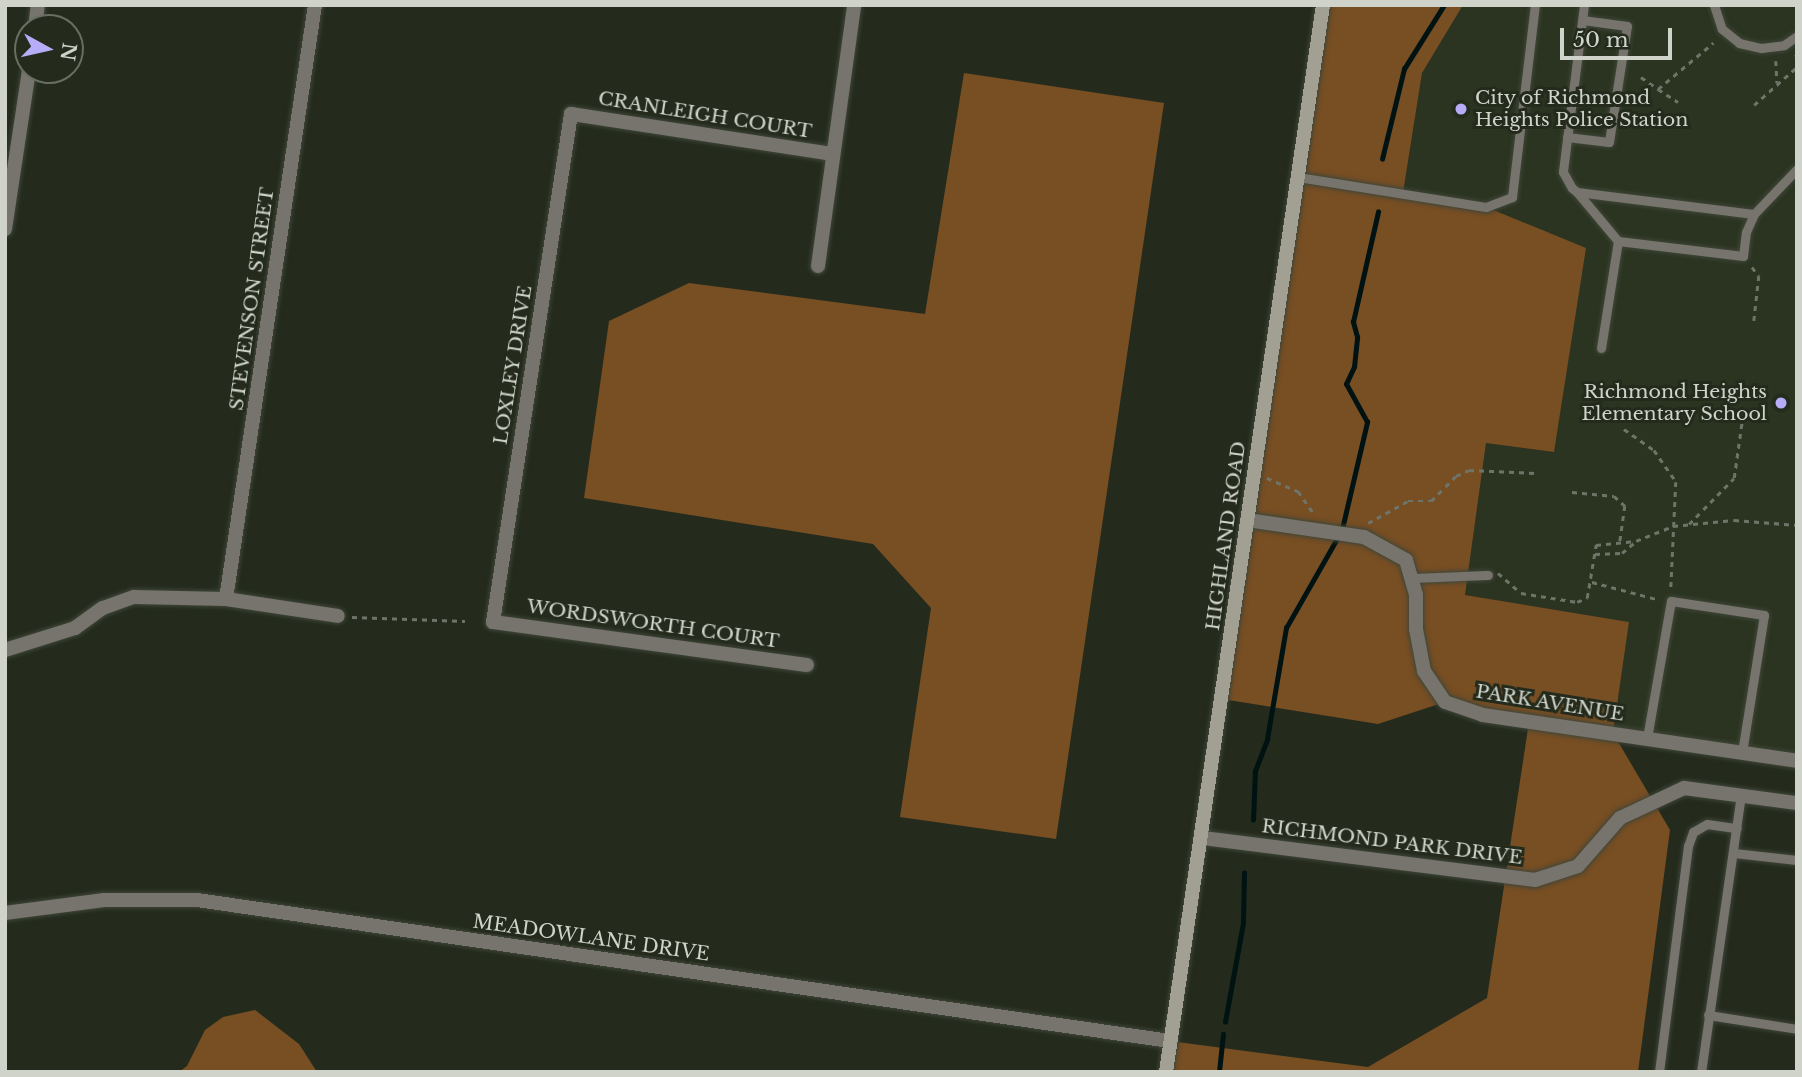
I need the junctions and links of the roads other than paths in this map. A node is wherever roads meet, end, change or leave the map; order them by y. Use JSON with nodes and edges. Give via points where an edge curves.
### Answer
{"nodes":[{"id":1,"x":315,"y":5,"type":"edge"},
{"id":2,"x":854,"y":5,"type":"edge"},
{"id":3,"x":1323,"y":5,"type":"edge"},
{"id":4,"x":1535,"y":5,"type":"edge"},
{"id":5,"x":1584,"y":5,"type":"edge"},
{"id":6,"x":1714,"y":5,"type":"edge"},
{"id":7,"x":1582,"y":20,"type":"junction"},
{"id":8,"x":1797,"y":36,"type":"edge"},
{"id":9,"x":27,"y":84,"type":"edge"},
{"id":10,"x":571,"y":114,"type":"joint"},
{"id":11,"x":1567,"y":137,"type":"junction"},
{"id":12,"x":833,"y":154,"type":"junction"},
{"id":13,"x":1797,"y":169,"type":"edge"},
{"id":14,"x":1298,"y":177,"type":"junction"},
{"id":15,"x":1577,"y":192,"type":"junction"},
{"id":16,"x":1754,"y":214,"type":"junction"},
{"id":17,"x":5,"y":229,"type":"edge"},
{"id":18,"x":1618,"y":241,"type":"junction"},
{"id":19,"x":818,"y":266,"type":"dead end"},
{"id":20,"x":1601,"y":348,"type":"dead end"},
{"id":21,"x":1247,"y":520,"type":"junction"},
{"id":22,"x":1488,"y":575,"type":"road end"},
{"id":23,"x":1411,"y":578,"type":"junction"},
{"id":24,"x":226,"y":599,"type":"junction"},
{"id":25,"x":338,"y":616,"type":"road end"},
{"id":26,"x":494,"y":621,"type":"joint"},
{"id":27,"x":5,"y":650,"type":"edge"},
{"id":28,"x":807,"y":665,"type":"dead end"},
{"id":29,"x":1647,"y":738,"type":"junction"},
{"id":30,"x":1742,"y":753,"type":"junction"},
{"id":31,"x":1797,"y":761,"type":"edge"},
{"id":32,"x":1741,"y":795,"type":"junction"},
{"id":33,"x":1797,"y":803,"type":"edge"},
{"id":34,"x":1737,"y":828,"type":"junction"},
{"id":35,"x":1203,"y":838,"type":"junction"},
{"id":36,"x":1734,"y":853,"type":"junction"},
{"id":37,"x":1797,"y":860,"type":"edge"},
{"id":38,"x":5,"y":913,"type":"edge"},
{"id":39,"x":1708,"y":1015,"type":"junction"},
{"id":40,"x":1797,"y":1029,"type":"edge"},
{"id":41,"x":1170,"y":1041,"type":"junction"},
{"id":42,"x":1166,"y":1072,"type":"edge"},
{"id":43,"x":1660,"y":1072,"type":"edge"},
{"id":44,"x":1701,"y":1072,"type":"edge"}],
"edges":[{"from":1,"to":24,"type":"street","name":"STEVENSON STREET"},
{"from":2,"to":12,"type":"street"},
{"from":3,"to":14,"type":"street","name":"HIGHLAND ROAD"},
{"from":4,"to":14,"type":"lane","via":[[1512,197],[1486,207]]},
{"from":5,"to":7,"type":"lane"},
{"from":6,"to":8,"type":"lane","via":[[1722,29],[1739,43],[1760,48],[1784,45]]},
{"from":7,"to":11,"type":"lane"},
{"from":7,"to":11,"type":"lane","via":[[1627,26],[1609,142]]},
{"from":9,"to":17,"type":"street"},
{"from":10,"to":12,"type":"street","name":"CRANLEIGH COURT"},
{"from":10,"to":26,"type":"street","name":"LOXLEY DRIVE"},
{"from":11,"to":15,"type":"lane","via":[[1563,172]]},
{"from":12,"to":19,"type":"street"},
{"from":13,"to":16,"type":"lane"},
{"from":14,"to":21,"type":"street","name":"HIGHLAND ROAD"},
{"from":15,"to":16,"type":"lane"},
{"from":15,"to":18,"type":"lane"},
{"from":16,"to":18,"type":"lane","via":[[1743,256]]},
{"from":18,"to":20,"type":"lane"},
{"from":21,"to":23,"type":"street","name":"PARK AVENUE","via":[[1321,524],[1364,537],[1406,560]]},
{"from":21,"to":35,"type":"street","name":"HIGHLAND ROAD"},
{"from":22,"to":23,"type":"lane"},
{"from":23,"to":29,"type":"street","name":"PARK AVENUE","via":[[1424,671],[1445,702],[1483,715]]},
{"from":24,"to":25,"type":"street"},
{"from":24,"to":27,"type":"street","via":[[134,597],[103,608],[75,628]]},
{"from":26,"to":28,"type":"street","name":"WORDSWORTH COURT"},
{"from":29,"to":30,"type":"street","name":"PARK AVENUE"},
{"from":29,"to":30,"type":"lane","via":[[1671,601],[1764,615]]},
{"from":30,"to":31,"type":"street","name":"PARK AVENUE"},
{"from":32,"to":33,"type":"street","name":"RICHMOND PARK DRIVE"},
{"from":32,"to":34,"type":"lane"},
{"from":32,"to":35,"type":"street","name":"RICHMOND PARK DRIVE","via":[[1684,788],[1620,818],[1577,866],[1535,880]]},
{"from":34,"to":36,"type":"lane"},
{"from":34,"to":43,"type":"lane","via":[[1707,824],[1693,832],[1688,846]]},
{"from":35,"to":41,"type":"street","name":"HIGHLAND ROAD"},
{"from":36,"to":37,"type":"lane"},
{"from":36,"to":39,"type":"lane"},
{"from":38,"to":41,"type":"street","name":"MEADOWLANE DRIVE","via":[[104,900],[197,900]]},
{"from":39,"to":40,"type":"lane"},
{"from":39,"to":44,"type":"lane"},
{"from":41,"to":42,"type":"street","name":"HIGHLAND ROAD"}]}
